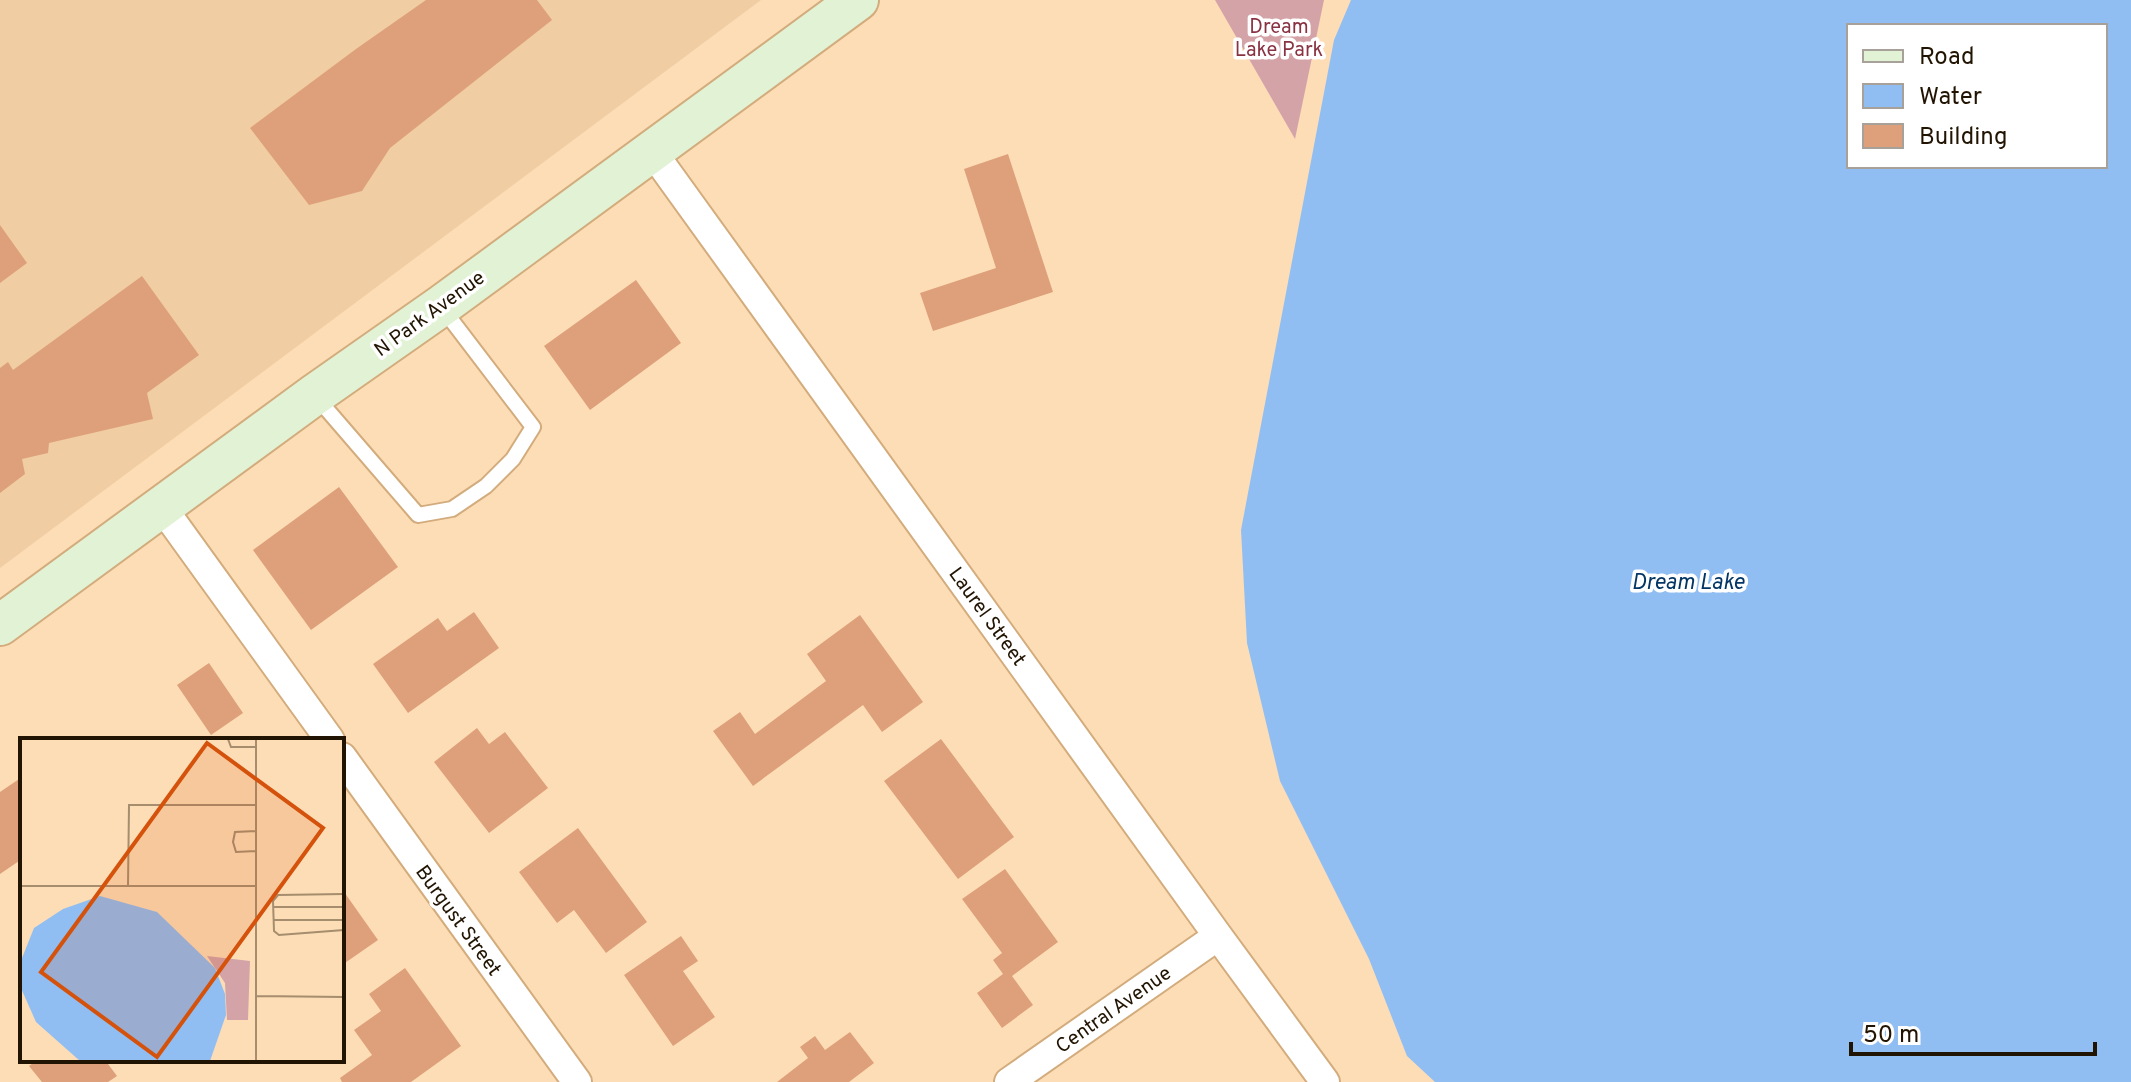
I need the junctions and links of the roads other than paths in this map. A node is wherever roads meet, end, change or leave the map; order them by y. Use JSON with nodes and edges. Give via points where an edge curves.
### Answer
{"nodes":[{"id":1,"x":858,"y":0,"type":"edge"},
{"id":2,"x":651,"y":150,"type":"junction"},
{"id":3,"x":441,"y":306,"type":"junction"},
{"id":4,"x":314,"y":395,"type":"junction"},
{"id":5,"x":161,"y":506,"type":"junction"},
{"id":6,"x":0,"y":625,"type":"edge"},
{"id":7,"x":329,"y":738,"type":"edge"},
{"id":8,"x":344,"y":760,"type":"edge"},
{"id":9,"x":1218,"y":936,"type":"junction"},
{"id":10,"x":577,"y":1082,"type":"edge"},
{"id":11,"x":1009,"y":1082,"type":"edge"},
{"id":12,"x":1325,"y":1082,"type":"edge"}],
"edges":[{"from":1,"to":2,"type":"main road","name":"N Park Avenue"},
{"from":2,"to":3,"type":"main road","name":"N Park Avenue"},
{"from":2,"to":9,"type":"street","name":"Laurel Street"},
{"from":3,"to":4,"type":"main road","name":"N Park Avenue"},
{"from":3,"to":4,"type":"lane","via":[[533,427],[513,459],[486,486],[452,509],[418,515]]},
{"from":4,"to":5,"type":"main road","name":"N Park Avenue"},
{"from":5,"to":6,"type":"main road","name":"N Park Avenue"},
{"from":5,"to":7,"type":"street"},
{"from":8,"to":10,"type":"street","name":"Burgust Street"},
{"from":9,"to":11,"type":"street","name":"Central Avenue"},
{"from":9,"to":12,"type":"street","name":"Laurel Street"}]}
